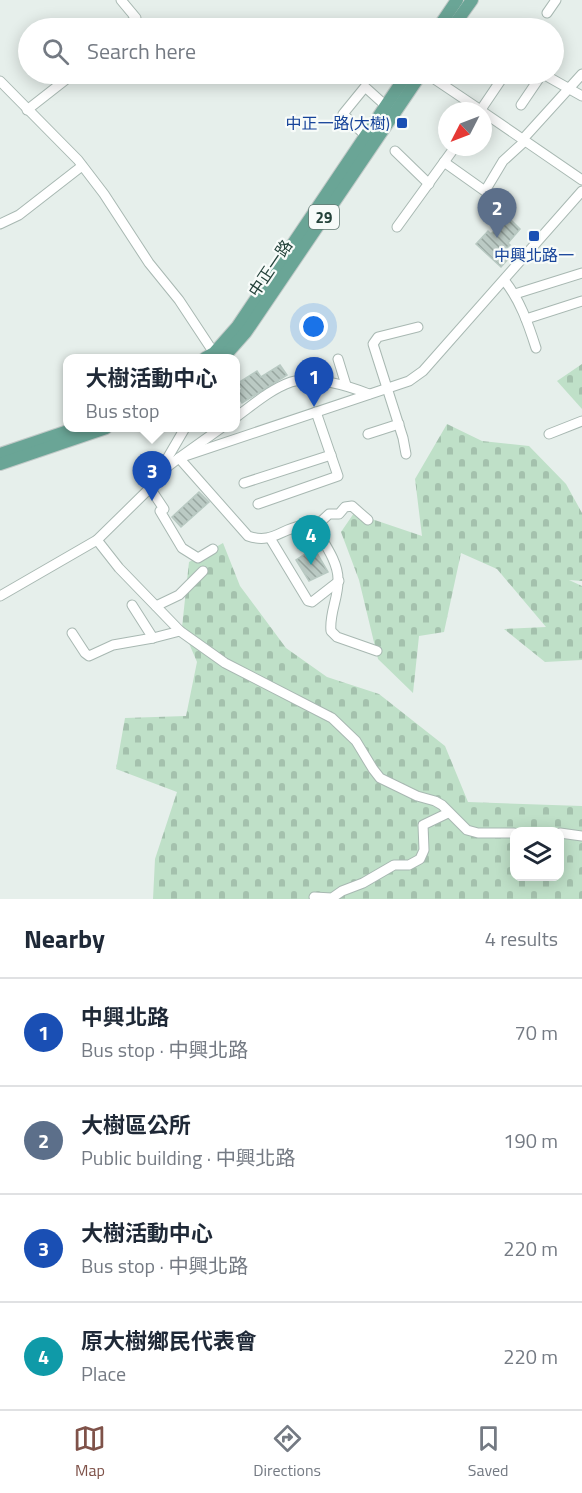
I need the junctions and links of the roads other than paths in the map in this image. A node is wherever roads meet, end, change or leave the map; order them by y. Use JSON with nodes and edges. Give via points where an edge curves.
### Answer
{"nodes":[{"id":1,"x":122,"y":0,"type":"edge"},
{"id":2,"x":457,"y":0,"type":"edge"},
{"id":3,"x":472,"y":0,"type":"edge"},
{"id":4,"x":556,"y":0,"type":"edge"},
{"id":5,"x":547,"y":13,"type":"dead end"},
{"id":6,"x":135,"y":18,"type":"edge"},
{"id":7,"x":445,"y":18,"type":"edge"},
{"id":8,"x":459,"y":18,"type":"edge"},
{"id":9,"x":582,"y":74,"type":"edge"},
{"id":10,"x":0,"y":81,"type":"edge"},
{"id":11,"x":60,"y":84,"type":"edge"},
{"id":12,"x":400,"y":84,"type":"edge"},
{"id":13,"x":414,"y":84,"type":"edge"},
{"id":14,"x":442,"y":84,"type":"edge"},
{"id":15,"x":499,"y":84,"type":"edge"},
{"id":16,"x":535,"y":84,"type":"edge"},
{"id":17,"x":561,"y":84,"type":"edge"},
{"id":18,"x":570,"y":89,"type":"junction"},
{"id":19,"x":582,"y":96,"type":"edge"},
{"id":20,"x":468,"y":102,"type":"edge"},
{"id":21,"x":487,"y":102,"type":"edge"},
{"id":22,"x":521,"y":105,"type":"dead end"},
{"id":23,"x":386,"y":106,"type":"junction"},
{"id":24,"x":27,"y":110,"type":"junction"},
{"id":25,"x":492,"y":118,"type":"edge"},
{"id":26,"x":366,"y":136,"type":"junction"},
{"id":27,"x":524,"y":140,"type":"junction"},
{"id":28,"x":394,"y":151,"type":"dead end"},
{"id":29,"x":448,"y":156,"type":"edge"},
{"id":30,"x":444,"y":162,"type":"junction"},
{"id":31,"x":82,"y":166,"type":"junction"},
{"id":32,"x":582,"y":180,"type":"edge"},
{"id":33,"x":429,"y":183,"type":"junction"},
{"id":34,"x":485,"y":191,"type":"junction"},
{"id":35,"x":582,"y":192,"type":"edge"},
{"id":36,"x":506,"y":206,"type":"dead end"},
{"id":37,"x":0,"y":224,"type":"edge"},
{"id":38,"x":397,"y":227,"type":"dead end"},
{"id":39,"x":582,"y":273,"type":"edge"},
{"id":40,"x":504,"y":280,"type":"junction"},
{"id":41,"x":515,"y":294,"type":"junction"},
{"id":42,"x":582,"y":301,"type":"edge"},
{"id":43,"x":526,"y":320,"type":"junction"},
{"id":44,"x":418,"y":327,"type":"dead end"},
{"id":45,"x":536,"y":348,"type":"dead end"},
{"id":46,"x":213,"y":354,"type":"edge"},
{"id":47,"x":217,"y":354,"type":"edge"},
{"id":48,"x":219,"y":354,"type":"edge"},
{"id":49,"x":338,"y":359,"type":"dead end"},
{"id":50,"x":346,"y":385,"type":"junction"},
{"id":51,"x":386,"y":388,"type":"junction"},
{"id":52,"x":369,"y":394,"type":"junction"},
{"id":53,"x":316,"y":412,"type":"junction"},
{"id":54,"x":240,"y":414,"type":"edge"},
{"id":55,"x":582,"y":421,"type":"edge"},
{"id":56,"x":399,"y":424,"type":"junction"},
{"id":57,"x":65,"y":432,"type":"edge"},
{"id":58,"x":94,"y":432,"type":"edge"},
{"id":59,"x":183,"y":432,"type":"edge"},
{"id":60,"x":215,"y":432,"type":"edge"},
{"id":61,"x":368,"y":434,"type":"dead end"},
{"id":62,"x":549,"y":434,"type":"dead end"},
{"id":63,"x":0,"y":454,"type":"edge"},
{"id":64,"x":406,"y":454,"type":"dead end"},
{"id":65,"x":331,"y":455,"type":"junction"},
{"id":66,"x":179,"y":458,"type":"junction"},
{"id":67,"x":0,"y":464,"type":"edge"},
{"id":68,"x":162,"y":471,"type":"junction"},
{"id":69,"x":244,"y":483,"type":"dead end"},
{"id":70,"x":150,"y":488,"type":"junction"},
{"id":71,"x":258,"y":504,"type":"dead end"},
{"id":72,"x":368,"y":520,"type":"dead end"},
{"id":73,"x":315,"y":527,"type":"junction"},
{"id":74,"x":270,"y":537,"type":"junction"},
{"id":75,"x":97,"y":540,"type":"junction"},
{"id":76,"x":213,"y":549,"type":"dead end"},
{"id":77,"x":203,"y":571,"type":"dead end"},
{"id":78,"x":339,"y":581,"type":"junction"},
{"id":79,"x":0,"y":596,"type":"edge"},
{"id":80,"x":132,"y":605,"type":"dead end"},
{"id":81,"x":156,"y":606,"type":"junction"},
{"id":82,"x":180,"y":631,"type":"junction"},
{"id":83,"x":72,"y":633,"type":"dead end"},
{"id":84,"x":153,"y":639,"type":"junction"},
{"id":85,"x":377,"y":651,"type":"dead end"},
{"id":86,"x":448,"y":813,"type":"junction"},
{"id":87,"x":510,"y":833,"type":"edge"},
{"id":88,"x":564,"y":834,"type":"edge"},
{"id":89,"x":582,"y":836,"type":"edge"},
{"id":90,"x":314,"y":897,"type":"dead end"}],
"edges":[{"from":1,"to":6,"type":"street"},
{"from":2,"to":7,"type":"main road"},
{"from":3,"to":8,"type":"main road"},
{"from":4,"to":5,"type":"street"},
{"from":9,"to":18,"type":"street"},
{"from":10,"to":24,"type":"street"},
{"from":11,"to":24,"type":"street"},
{"from":12,"to":23,"type":"main road","name":"中正一路","number":"29"},
{"from":13,"to":48,"type":"main road","name":"中正一路","number":"29","via":[[246,332]]},
{"from":14,"to":20,"type":"street"},
{"from":15,"to":21,"type":"street"},
{"from":16,"to":22,"type":"street"},
{"from":17,"to":18,"type":"street"},
{"from":18,"to":19,"type":"street"},
{"from":18,"to":27,"type":"street"},
{"from":23,"to":26,"type":"main road","name":"中正一路","number":"29"},
{"from":23,"to":26,"type":"street","via":[[365,87],[343,114]]},
{"from":24,"to":31,"type":"street"},
{"from":25,"to":27,"type":"street"},
{"from":26,"to":47,"type":"main road","name":"中正一路","number":"29"},
{"from":27,"to":32,"type":"street"},
{"from":27,"to":34,"type":"street","via":[[503,161]]},
{"from":28,"to":33,"type":"street"},
{"from":29,"to":30,"type":"street"},
{"from":30,"to":33,"type":"street"},
{"from":30,"to":34,"type":"street"},
{"from":31,"to":37,"type":"street","via":[[19,215]]},
{"from":31,"to":46,"type":"street"},
{"from":33,"to":38,"type":"street"},
{"from":34,"to":36,"type":"street"},
{"from":35,"to":40,"type":"street"},
{"from":39,"to":41,"type":"street"},
{"from":40,"to":41,"type":"street"},
{"from":40,"to":51,"type":"street","via":[[423,371],[409,381]]},
{"from":41,"to":43,"type":"street"},
{"from":42,"to":43,"type":"street"},
{"from":43,"to":45,"type":"street"},
{"from":44,"to":51,"type":"street","via":[[375,340]]},
{"from":49,"to":50,"type":"street"},
{"from":50,"to":52,"type":"street"},
{"from":50,"to":54,"type":"street","via":[[293,381]]},
{"from":51,"to":52,"type":"street"},
{"from":51,"to":56,"type":"street"},
{"from":52,"to":53,"type":"street"},
{"from":53,"to":65,"type":"street"},
{"from":53,"to":66,"type":"street"},
{"from":55,"to":62,"type":"street"},
{"from":56,"to":61,"type":"street"},
{"from":56,"to":64,"type":"street"},
{"from":57,"to":63,"type":"main road"},
{"from":58,"to":67,"type":"main road"},
{"from":59,"to":68,"type":"street"},
{"from":60,"to":66,"type":"street"},
{"from":65,"to":69,"type":"street"},
{"from":65,"to":71,"type":"street","via":[[338,476]]},
{"from":66,"to":68,"type":"street"},
{"from":66,"to":74,"type":"street","via":[[248,536],[258,540]]},
{"from":68,"to":70,"type":"street"},
{"from":70,"to":75,"type":"street"},
{"from":70,"to":76,"type":"street","via":[[182,548],[198,558]]},
{"from":72,"to":73,"type":"street","via":[[352,506],[339,514],[328,514]]},
{"from":73,"to":74,"type":"street","via":[[300,526]]},
{"from":73,"to":78,"type":"street","via":[[337,568]]},
{"from":74,"to":78,"type":"street","via":[[308,602]]},
{"from":75,"to":79,"type":"street"},
{"from":75,"to":81,"type":"street"},
{"from":77,"to":81,"type":"street","via":[[179,595]]},
{"from":78,"to":85,"type":"street","via":[[330,622],[332,631],[337,637]]},
{"from":80,"to":84,"type":"street"},
{"from":81,"to":82,"type":"street"},
{"from":82,"to":84,"type":"street"},
{"from":82,"to":86,"type":"street","via":[[225,663],[332,718],[356,741],[380,778],[435,801]]},
{"from":83,"to":84,"type":"street","via":[[89,656],[113,645]]},
{"from":86,"to":87,"type":"street","via":[[467,830]]},
{"from":86,"to":90,"type":"street","via":[[423,825],[424,850],[420,859],[409,865],[394,865],[332,898]]},
{"from":88,"to":89,"type":"street"}]}
